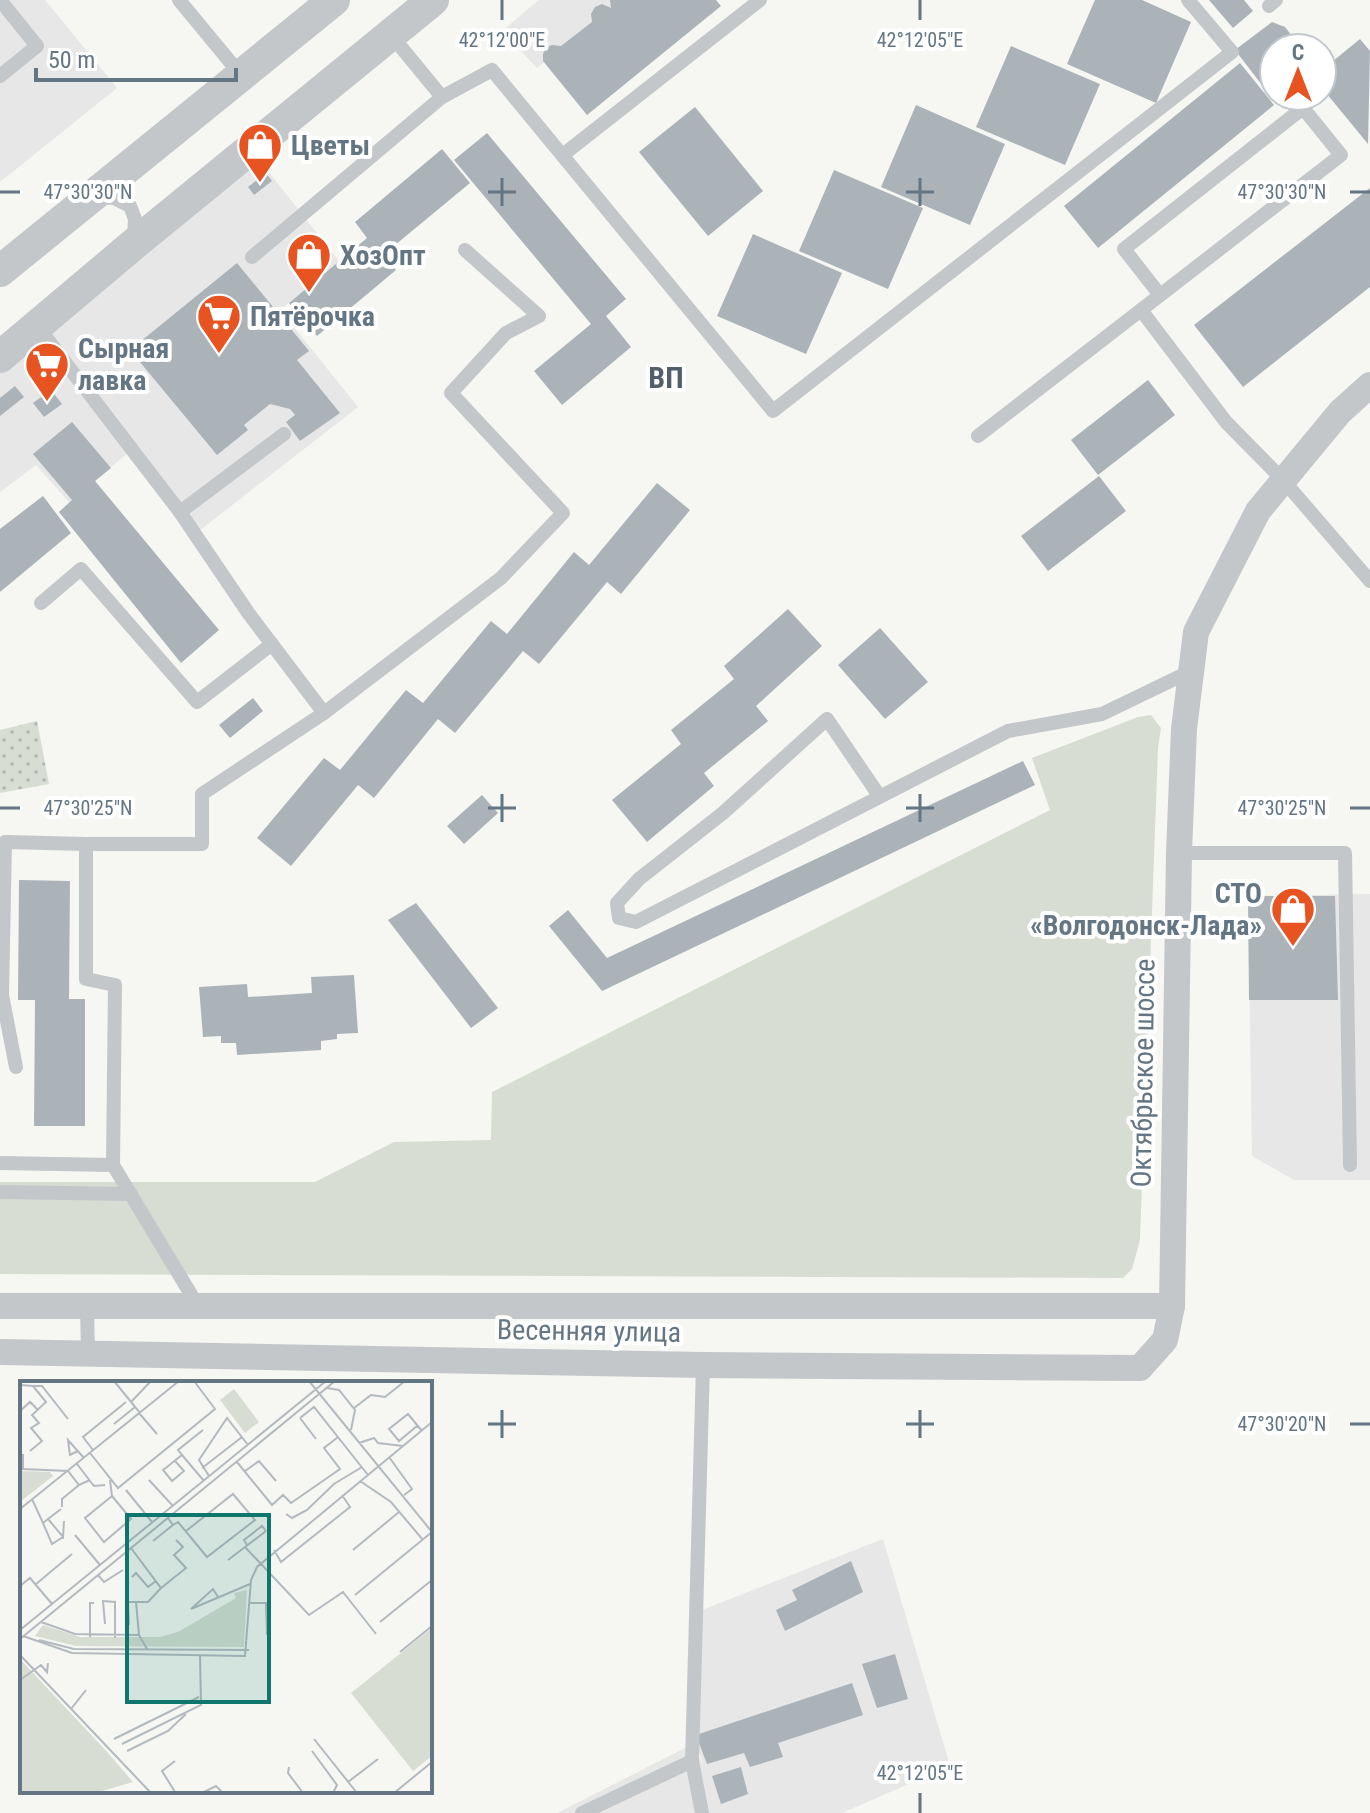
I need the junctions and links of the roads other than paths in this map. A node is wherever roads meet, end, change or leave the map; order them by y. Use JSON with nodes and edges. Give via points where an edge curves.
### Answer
{"nodes":[{"id":1,"x":0,"y":0,"type":"edge"},
{"id":2,"x":179,"y":0,"type":"edge"},
{"id":3,"x":334,"y":0,"type":"edge"},
{"id":4,"x":433,"y":0,"type":"edge"},
{"id":5,"x":760,"y":0,"type":"edge"},
{"id":6,"x":1188,"y":0,"type":"edge"},
{"id":7,"x":391,"y":35,"type":"junction"},
{"id":8,"x":0,"y":76,"type":"edge"},
{"id":9,"x":241,"y":76,"type":"junction"},
{"id":10,"x":442,"y":97,"type":"junction"},
{"id":11,"x":564,"y":154,"type":"junction"},
{"id":12,"x":92,"y":196,"type":"junction"},
{"id":13,"x":134,"y":244,"type":"junction"},
{"id":14,"x":465,"y":250,"type":"dead end"},
{"id":15,"x":252,"y":257,"type":"dead end"},
{"id":16,"x":0,"y":271,"type":"edge"},
{"id":17,"x":1160,"y":295,"type":"junction"},
{"id":18,"x":1141,"y":310,"type":"junction"},
{"id":19,"x":38,"y":327,"type":"junction"},
{"id":20,"x":0,"y":357,"type":"edge"},
{"id":21,"x":1370,"y":385,"type":"edge"},
{"id":22,"x":284,"y":434,"type":"dead end"},
{"id":23,"x":978,"y":436,"type":"dead end"},
{"id":24,"x":1283,"y":480,"type":"junction"},
{"id":25,"x":180,"y":512,"type":"junction"},
{"id":26,"x":1370,"y":581,"type":"edge"},
{"id":27,"x":41,"y":603,"type":"dead end"},
{"id":28,"x":272,"y":644,"type":"junction"},
{"id":29,"x":1191,"y":671,"type":"junction"},
{"id":30,"x":324,"y":713,"type":"junction"},
{"id":31,"x":880,"y":797,"type":"junction"},
{"id":32,"x":86,"y":844,"type":"junction"},
{"id":33,"x":1179,"y":853,"type":"junction"},
{"id":34,"x":16,"y":1067,"type":"dead end"},
{"id":35,"x":0,"y":1163,"type":"edge"},
{"id":36,"x":113,"y":1165,"type":"junction"},
{"id":37,"x":1350,"y":1165,"type":"dead end"},
{"id":38,"x":0,"y":1192,"type":"edge"},
{"id":39,"x":131,"y":1194,"type":"junction"},
{"id":40,"x":0,"y":1306,"type":"edge"},
{"id":41,"x":87,"y":1306,"type":"junction"},
{"id":42,"x":1172,"y":1306,"type":"junction"},
{"id":43,"x":199,"y":1307,"type":"junction"},
{"id":44,"x":1165,"y":1340,"type":"joint"},
{"id":45,"x":0,"y":1352,"type":"edge"},
{"id":46,"x":88,"y":1355,"type":"junction"},
{"id":47,"x":703,"y":1365,"type":"junction"},
{"id":48,"x":692,"y":1761,"type":"junction"},
{"id":49,"x":582,"y":1813,"type":"edge"},
{"id":50,"x":702,"y":1813,"type":"edge"}],
"edges":[{"from":1,"to":8,"type":"lane","via":[[37,46]]},
{"from":2,"to":9,"type":"lane"},
{"from":3,"to":9,"type":"street"},
{"from":4,"to":7,"type":"street"},
{"from":5,"to":11,"type":"lane"},
{"from":6,"to":11,"type":"lane","via":[[1232,52],[773,411]]},
{"from":7,"to":10,"type":"lane"},
{"from":7,"to":13,"type":"street"},
{"from":9,"to":12,"type":"street"},
{"from":10,"to":11,"type":"lane","via":[[492,70]]},
{"from":10,"to":15,"type":"lane"},
{"from":12,"to":13,"type":"lane","via":[[130,206]]},
{"from":12,"to":16,"type":"street"},
{"from":13,"to":19,"type":"street"},
{"from":14,"to":30,"type":"lane","via":[[539,316],[506,333],[451,393],[563,513],[501,578]]},
{"from":17,"to":17,"type":"lane","via":[[1124,249],[1303,108],[1341,155]]},
{"from":17,"to":18,"type":"lane"},
{"from":18,"to":23,"type":"lane"},
{"from":18,"to":24,"type":"lane","via":[[1226,422]]},
{"from":19,"to":20,"type":"street"},
{"from":19,"to":25,"type":"lane"},
{"from":21,"to":24,"type":"street","name":"Октябрьское шоссе"},
{"from":22,"to":25,"type":"lane"},
{"from":24,"to":26,"type":"lane"},
{"from":24,"to":29,"type":"street","name":"Октябрьское шоссе","via":[[1258,511],[1196,632]]},
{"from":25,"to":28,"type":"lane"},
{"from":27,"to":28,"type":"lane","via":[[81,569],[197,702]]},
{"from":28,"to":30,"type":"lane"},
{"from":29,"to":31,"type":"lane","via":[[1102,714],[1008,731]]},
{"from":29,"to":33,"type":"street","name":"Октябрьское шоссе"},
{"from":30,"to":32,"type":"lane","via":[[202,794],[202,844]]},
{"from":31,"to":31,"type":"lane","via":[[636,922],[619,918],[617,903],[639,879],[723,813],[827,719]]},
{"from":32,"to":34,"type":"lane","via":[[5,842],[2,995]]},
{"from":32,"to":36,"type":"lane","via":[[86,979],[115,985]]},
{"from":33,"to":37,"type":"lane","via":[[1345,853]]},
{"from":33,"to":42,"type":"street","name":"Октябрьское шоссе"},
{"from":35,"to":36,"type":"lane"},
{"from":36,"to":39,"type":"lane"},
{"from":38,"to":39,"type":"lane"},
{"from":39,"to":43,"type":"lane"},
{"from":40,"to":41,"type":"street","name":"Весенняя улица"},
{"from":41,"to":43,"type":"street","name":"Весенняя улица"},
{"from":41,"to":46,"type":"lane"},
{"from":42,"to":43,"type":"street","name":"Весенняя улица"},
{"from":42,"to":44,"type":"street","name":"Октябрьское шоссе"},
{"from":44,"to":47,"type":"street","name":"Весенняя улица","via":[[1140,1368]]},
{"from":45,"to":46,"type":"street","name":"Весенняя улица"},
{"from":46,"to":47,"type":"street","name":"Весенняя улица"},
{"from":47,"to":48,"type":"lane"},
{"from":48,"to":49,"type":"lane"},
{"from":48,"to":50,"type":"lane"}]}
